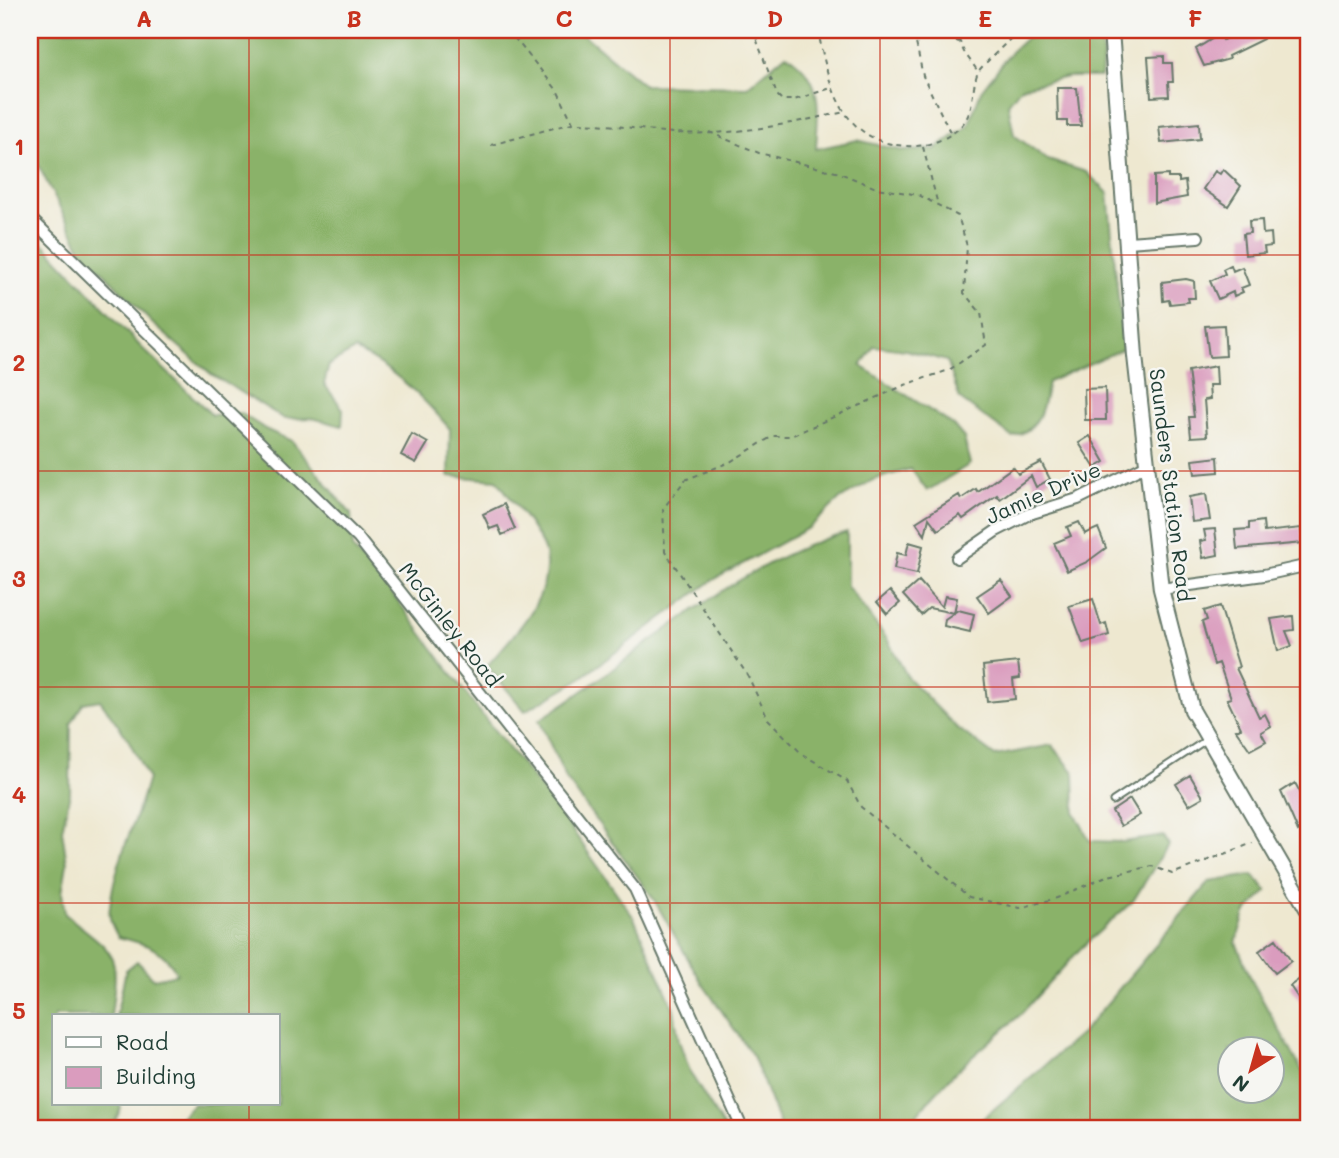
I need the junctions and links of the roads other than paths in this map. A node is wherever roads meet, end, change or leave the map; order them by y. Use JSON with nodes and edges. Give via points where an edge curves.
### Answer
{"nodes":[{"id":1,"x":1111,"y":30,"type":"edge"},
{"id":2,"x":30,"y":218,"type":"edge"},
{"id":3,"x":1198,"y":237,"type":"dead end"},
{"id":4,"x":1128,"y":242,"type":"junction"},
{"id":5,"x":1147,"y":465,"type":"junction"},
{"id":6,"x":957,"y":558,"type":"dead end"},
{"id":7,"x":1309,"y":565,"type":"edge"},
{"id":8,"x":1161,"y":589,"type":"junction"},
{"id":9,"x":1209,"y":739,"type":"junction"},
{"id":10,"x":1113,"y":801,"type":"dead end"},
{"id":11,"x":1309,"y":912,"type":"edge"},
{"id":12,"x":742,"y":1128,"type":"edge"}],
"edges":[{"from":1,"to":4,"type":"street","name":"Saunders Station Road"},
{"from":2,"to":12,"type":"street","name":"McGinley Road","via":[[358,538],[635,889]]},
{"from":3,"to":4,"type":"street"},
{"from":4,"to":5,"type":"street","name":"Saunders Station Road"},
{"from":5,"to":6,"type":"street","name":"Jamie Drive","via":[[1079,499],[1030,514]]},
{"from":5,"to":8,"type":"street","name":"Saunders Station Road"},
{"from":7,"to":8,"type":"street"},
{"from":8,"to":9,"type":"street","name":"Saunders Station Road","via":[[1192,710]]},
{"from":9,"to":10,"type":"lane"},
{"from":9,"to":11,"type":"street","name":"Saunders Station Road"}]}
